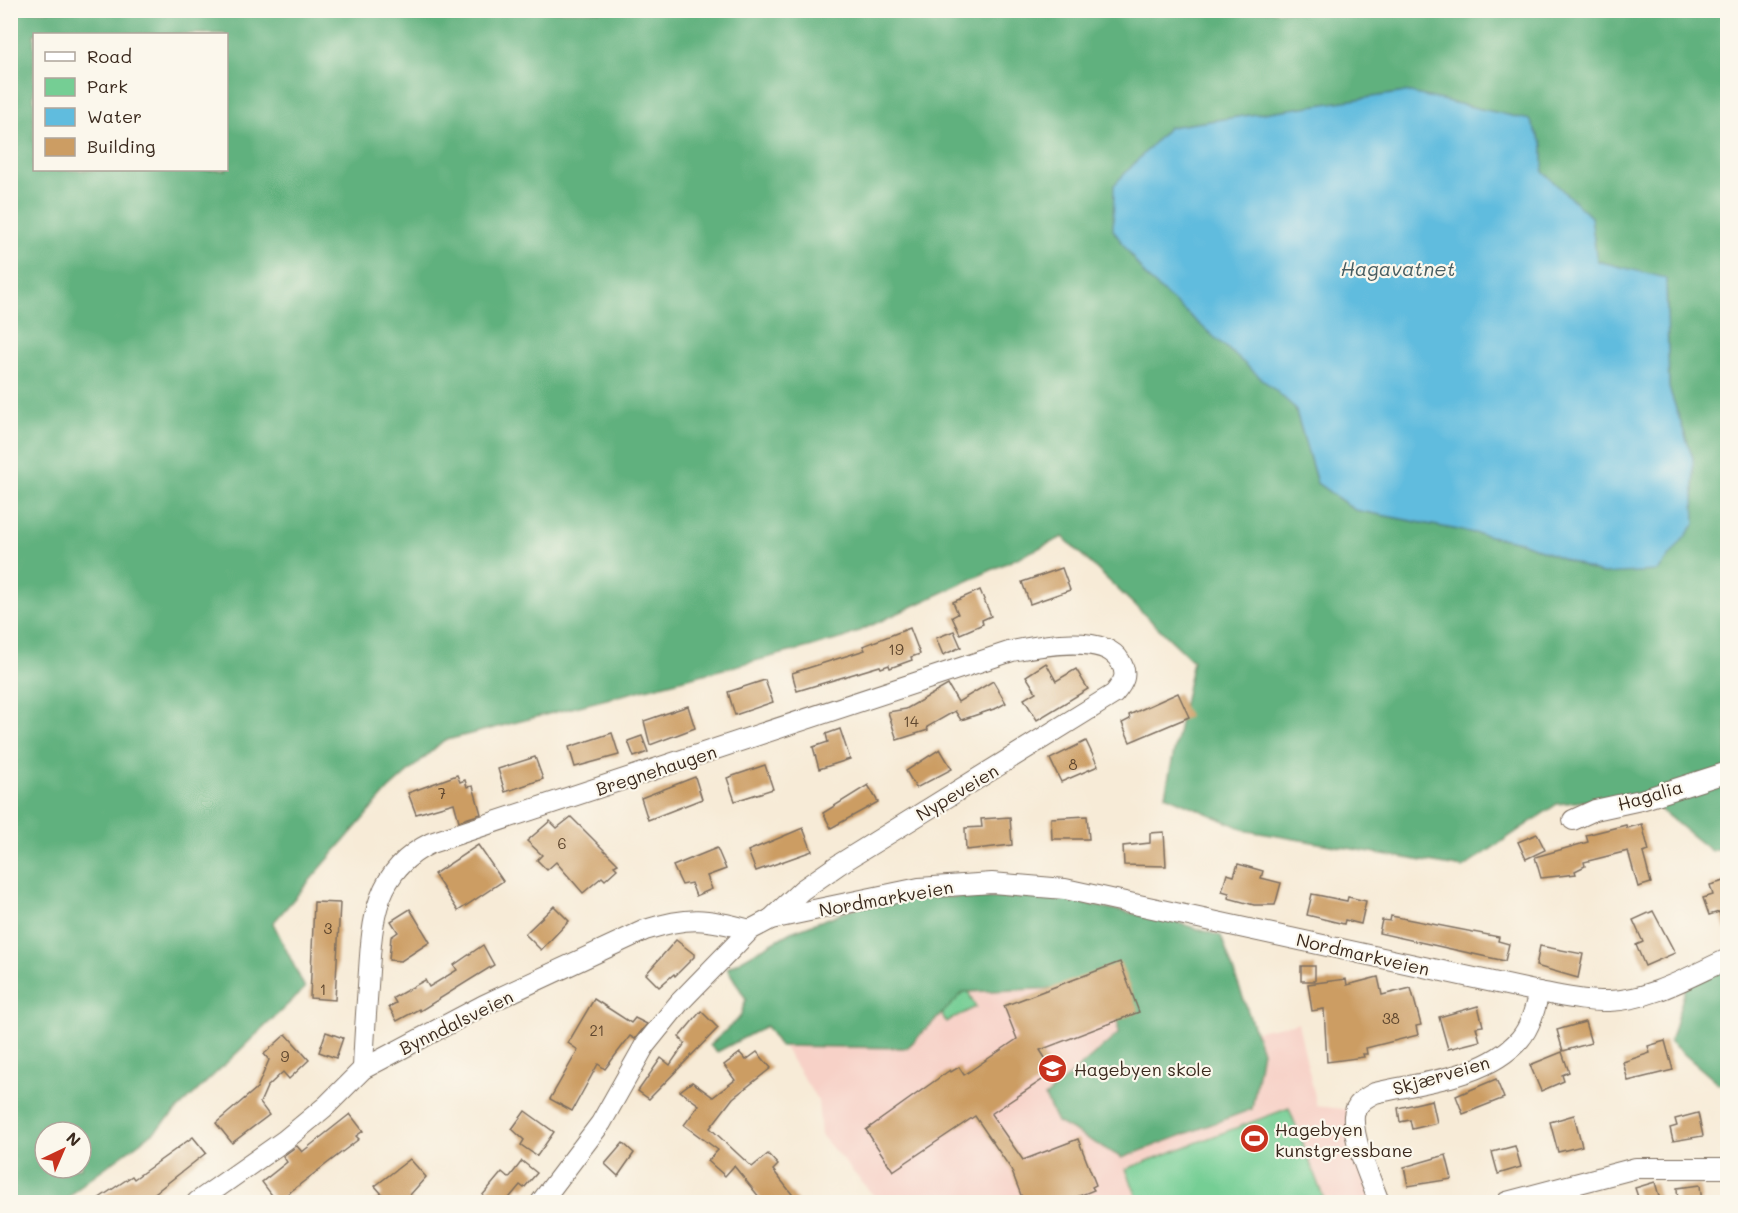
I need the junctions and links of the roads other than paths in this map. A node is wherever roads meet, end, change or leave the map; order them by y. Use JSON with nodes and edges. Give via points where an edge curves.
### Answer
{"nodes":[{"id":1,"x":1118,"y":657,"type":"joint"},
{"id":2,"x":1728,"y":772,"type":"edge"},
{"id":3,"x":1573,"y":820,"type":"dead end"},
{"id":4,"x":771,"y":919,"type":"junction"},
{"id":5,"x":750,"y":930,"type":"junction"},
{"id":6,"x":1728,"y":959,"type":"edge"},
{"id":7,"x":1539,"y":992,"type":"junction"},
{"id":8,"x":363,"y":1069,"type":"junction"},
{"id":9,"x":1728,"y":1168,"type":"edge"},
{"id":10,"x":197,"y":1203,"type":"edge"},
{"id":11,"x":541,"y":1203,"type":"edge"},
{"id":12,"x":1379,"y":1203,"type":"edge"},
{"id":13,"x":1507,"y":1203,"type":"edge"}],
"edges":[{"from":1,"to":4,"type":"street","name":"Nypeveien","via":[[1125,673],[1124,682],[1114,694],[838,865],[802,890]]},
{"from":1,"to":8,"type":"street","name":"Bregnehaugen","via":[[1094,645],[1061,644],[1012,651],[415,851],[387,881],[372,926]]},
{"from":2,"to":3,"type":"street","name":"Hagalia","via":[[1641,800],[1595,810]]},
{"from":4,"to":5,"type":"street","name":"Nordmarkveien"},
{"from":4,"to":7,"type":"street","name":"Nordmarkveien","via":[[919,888],[1029,884],[1155,907]]},
{"from":5,"to":8,"type":"street","name":"Bynndalsveien","via":[[695,918],[645,930],[484,1005]]},
{"from":5,"to":11,"type":"street","name":"Nordmarkveien","via":[[679,1003],[645,1045],[601,1123]]},
{"from":6,"to":7,"type":"street","via":[[1628,999],[1581,1000]]},
{"from":7,"to":12,"type":"street","name":"Skjærveien","via":[[1531,1021],[1521,1038],[1494,1061],[1450,1076],[1375,1093],[1358,1105],[1355,1129]]},
{"from":8,"to":10,"type":"street","name":"Bynndalsveien","via":[[285,1140]]},
{"from":9,"to":13,"type":"street","via":[[1636,1168]]}]}
